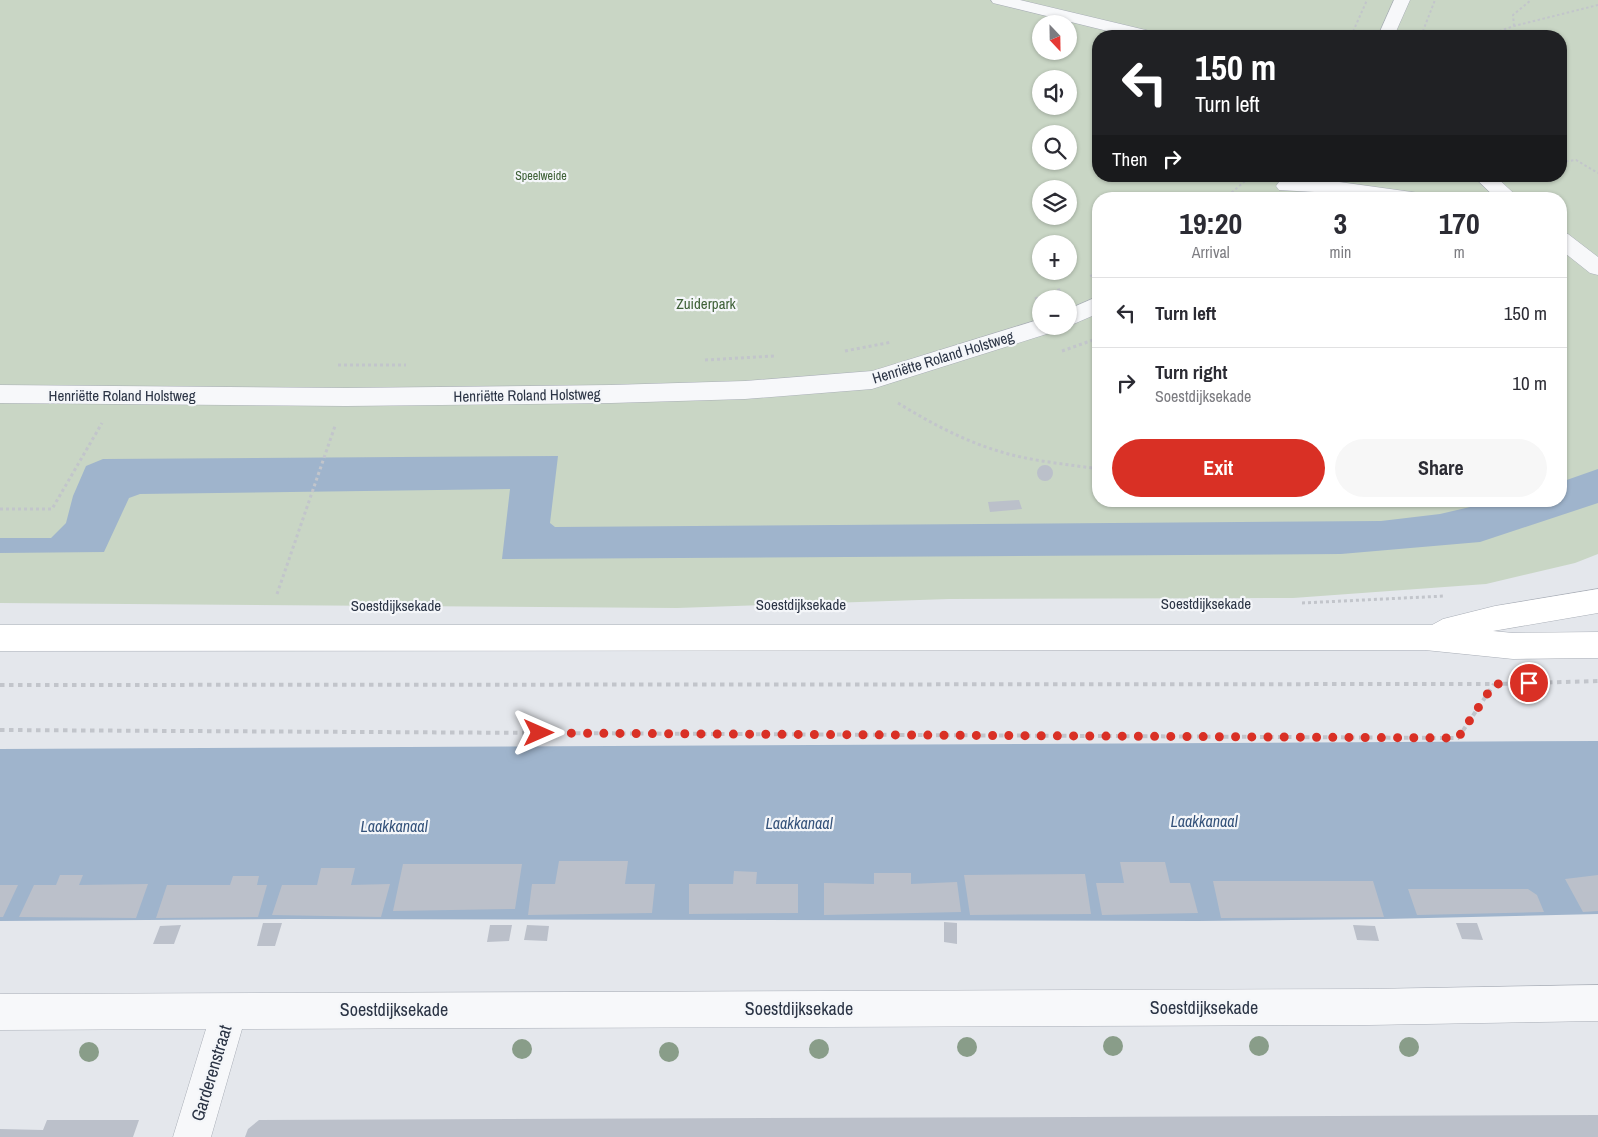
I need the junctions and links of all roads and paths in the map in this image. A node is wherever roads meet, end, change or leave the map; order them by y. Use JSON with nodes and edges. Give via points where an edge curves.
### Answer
{"nodes":[{"id":1,"x":999,"y":0,"type":"edge"},
{"id":2,"x":1367,"y":0,"type":"edge"},
{"id":3,"x":1402,"y":0,"type":"edge"},
{"id":4,"x":1435,"y":0,"type":"edge"},
{"id":5,"x":1531,"y":0,"type":"edge"},
{"id":6,"x":1598,"y":5,"type":"edge"},
{"id":7,"x":1514,"y":26,"type":"junction"},
{"id":8,"x":1123,"y":30,"type":"edge"},
{"id":9,"x":1354,"y":30,"type":"edge"},
{"id":10,"x":1389,"y":30,"type":"edge"},
{"id":11,"x":1423,"y":30,"type":"edge"},
{"id":12,"x":1502,"y":30,"type":"edge"},
{"id":13,"x":1567,"y":161,"type":"edge"},
{"id":14,"x":1598,"y":173,"type":"edge"},
{"id":15,"x":1246,"y":182,"type":"edge"},
{"id":16,"x":1289,"y":182,"type":"edge"},
{"id":17,"x":1297,"y":182,"type":"edge"},
{"id":18,"x":1490,"y":182,"type":"edge"},
{"id":19,"x":1234,"y":192,"type":"edge"},
{"id":20,"x":1278,"y":192,"type":"edge"},
{"id":21,"x":1368,"y":192,"type":"edge"},
{"id":22,"x":1502,"y":192,"type":"edge"},
{"id":23,"x":1567,"y":245,"type":"edge"},
{"id":24,"x":1598,"y":268,"type":"edge"},
{"id":25,"x":1092,"y":276,"type":"edge"},
{"id":26,"x":1082,"y":280,"type":"dead end"},
{"id":27,"x":1066,"y":287,"type":"dead end"},
{"id":28,"x":1031,"y":300,"type":"dead end"},
{"id":29,"x":1092,"y":307,"type":"edge"},
{"id":30,"x":1077,"y":314,"type":"edge"},
{"id":31,"x":1032,"y":330,"type":"edge"},
{"id":32,"x":900,"y":340,"type":"dead end"},
{"id":33,"x":862,"y":348,"type":"junction"},
{"id":34,"x":843,"y":351,"type":"dead end"},
{"id":35,"x":776,"y":356,"type":"dead end"},
{"id":36,"x":699,"y":360,"type":"dead end"},
{"id":37,"x":407,"y":365,"type":"dead end"},
{"id":38,"x":329,"y":366,"type":"dead end"},
{"id":39,"x":872,"y":380,"type":"junction"},
{"id":40,"x":0,"y":394,"type":"edge"},
{"id":41,"x":118,"y":395,"type":"junction"},
{"id":42,"x":335,"y":427,"type":"dead end"},
{"id":43,"x":1092,"y":468,"type":"edge"},
{"id":44,"x":0,"y":509,"type":"edge"},
{"id":45,"x":277,"y":594,"type":"dead end"},
{"id":46,"x":1449,"y":596,"type":"dead end"},
{"id":47,"x":1598,"y":601,"type":"edge"},
{"id":48,"x":1292,"y":603,"type":"dead end"},
{"id":49,"x":1425,"y":637,"type":"junction"},
{"id":50,"x":0,"y":638,"type":"edge"},
{"id":51,"x":1598,"y":645,"type":"edge"},
{"id":52,"x":1598,"y":681,"type":"edge"},
{"id":53,"x":1494,"y":684,"type":"junction"},
{"id":54,"x":0,"y":685,"type":"edge"},
{"id":55,"x":0,"y":730,"type":"edge"},
{"id":56,"x":1598,"y":1003,"type":"edge"},
{"id":57,"x":230,"y":1010,"type":"junction"},
{"id":58,"x":0,"y":1012,"type":"edge"},
{"id":59,"x":192,"y":1137,"type":"edge"}],
"edges":[{"from":1,"to":8,"type":"street"},
{"from":2,"to":9,"type":"path"},
{"from":3,"to":10,"type":"street"},
{"from":4,"to":11,"type":"path"},
{"from":5,"to":7,"type":"path","via":[[1513,15]]},
{"from":6,"to":7,"type":"path"},
{"from":7,"to":12,"type":"path"},
{"from":13,"to":14,"type":"path","via":[[1576,160]]},
{"from":15,"to":19,"type":"path"},
{"from":16,"to":20,"type":"street"},
{"from":17,"to":21,"type":"street"},
{"from":18,"to":22,"type":"street"},
{"from":23,"to":24,"type":"street"},
{"from":25,"to":26,"type":"path"},
{"from":27,"to":28,"type":"path"},
{"from":29,"to":30,"type":"street"},
{"from":31,"to":39,"type":"street","name":"Henriëtte Roland Holstweg"},
{"from":32,"to":33,"type":"path"},
{"from":33,"to":34,"type":"path"},
{"from":33,"to":39,"type":"path"},
{"from":35,"to":36,"type":"path"},
{"from":37,"to":38,"type":"path"},
{"from":39,"to":41,"type":"street","name":"Henriëtte Roland Holstweg","via":[[745,390],[612,394]]},
{"from":39,"to":43,"type":"path","via":[[894,400],[932,424],[987,447],[1012,455]]},
{"from":40,"to":41,"type":"street","name":"Henriëtte Roland Holstweg"},
{"from":41,"to":44,"type":"path","via":[[52,509]]},
{"from":42,"to":45,"type":"path"},
{"from":46,"to":48,"type":"path"},
{"from":47,"to":49,"type":"main road","via":[[1495,618]]},
{"from":49,"to":50,"type":"main road"},
{"from":49,"to":51,"type":"main road","via":[[1513,646]]},
{"from":52,"to":53,"type":"path"},
{"from":53,"to":54,"type":"path"},
{"from":53,"to":55,"type":"path","via":[[1458,738]]},
{"from":56,"to":57,"type":"street","name":"Soestdijksekade","via":[[1369,1007]]},
{"from":57,"to":58,"type":"street","name":"Soestdijksekade"},
{"from":57,"to":59,"type":"street","name":"Garderenstraat"}]}
